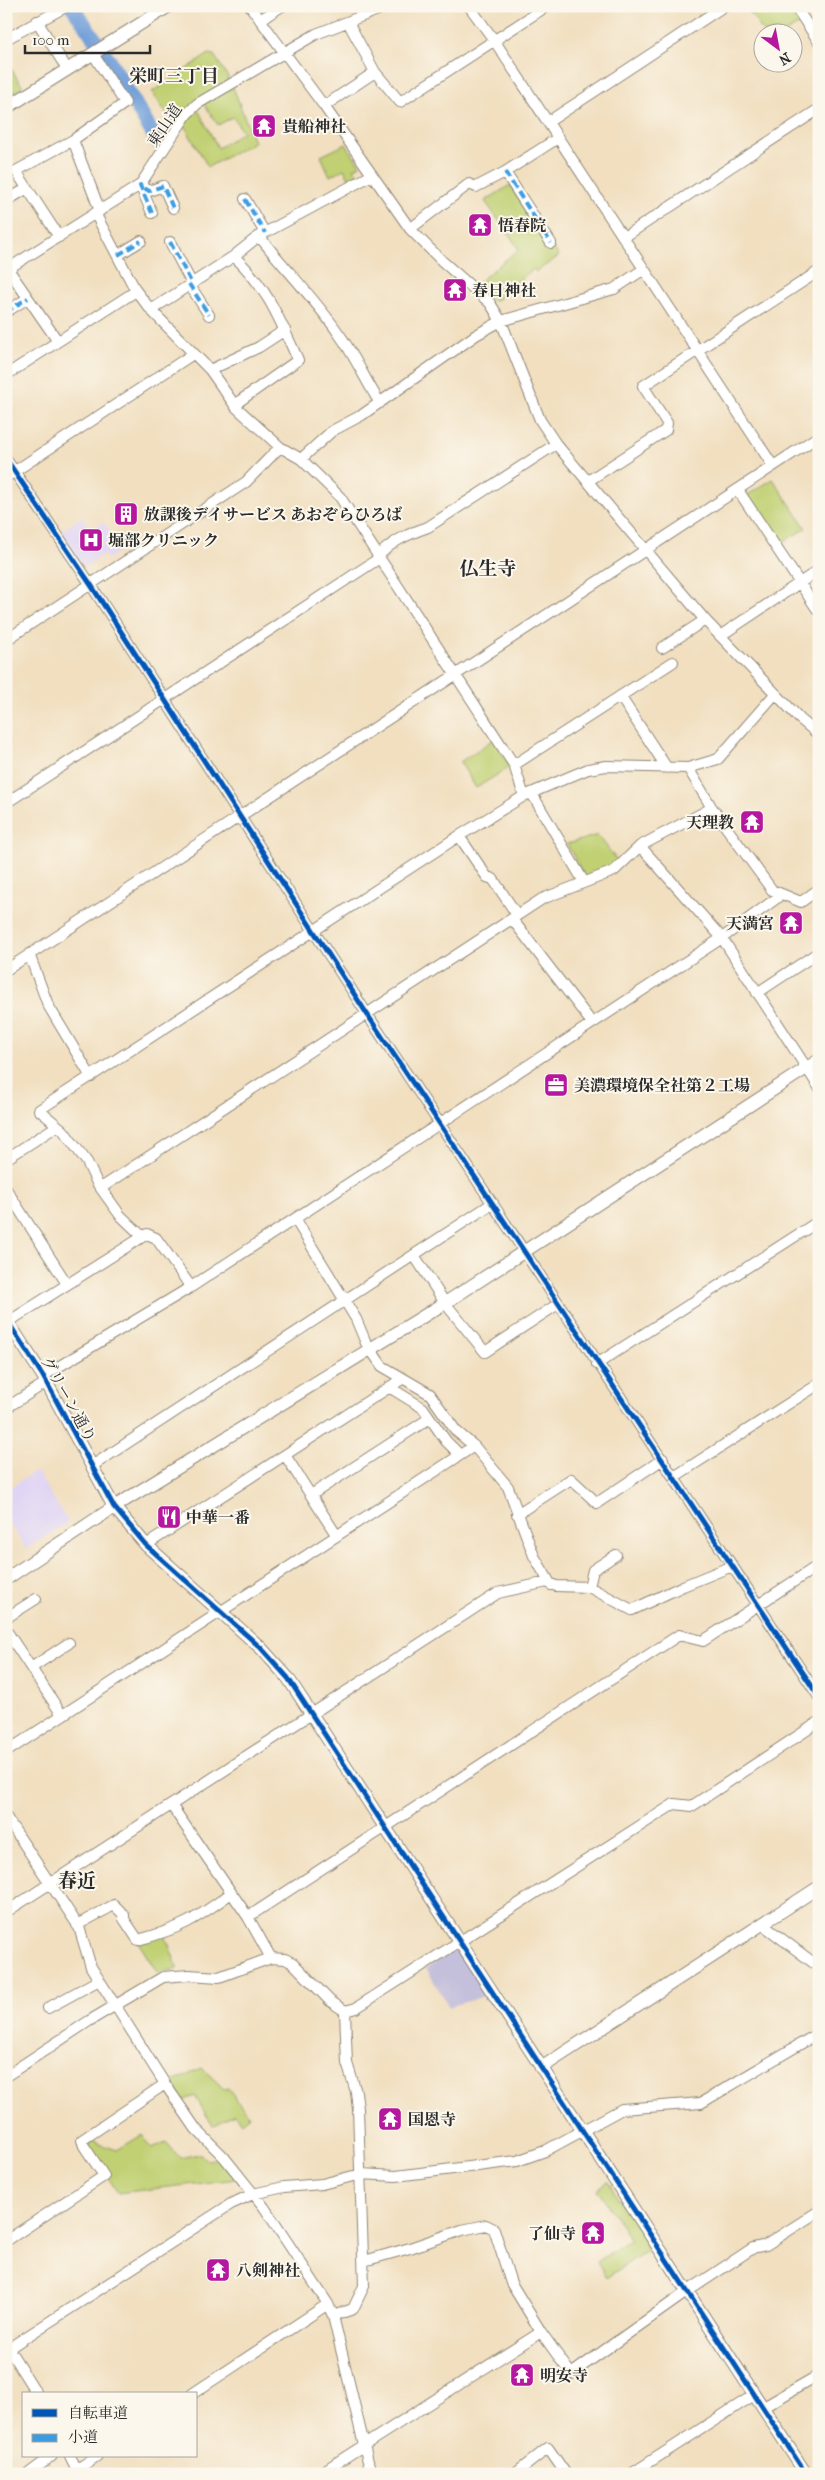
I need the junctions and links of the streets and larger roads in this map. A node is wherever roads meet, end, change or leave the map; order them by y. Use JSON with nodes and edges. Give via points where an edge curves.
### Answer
{"nodes":[{"id":1,"x":66,"y":6,"type":"edge"},
{"id":2,"x":169,"y":6,"type":"edge"},
{"id":3,"x":250,"y":6,"type":"edge"},
{"id":4,"x":282,"y":6,"type":"edge"},
{"id":5,"x":388,"y":6,"type":"edge"},
{"id":6,"x":469,"y":6,"type":"edge"},
{"id":7,"x":547,"y":6,"type":"edge"},
{"id":8,"x":724,"y":6,"type":"edge"},
{"id":9,"x":795,"y":6,"type":"edge"},
{"id":10,"x":260,"y":20,"type":"junction"},
{"id":11,"x":37,"y":21,"type":"junction"},
{"id":12,"x":348,"y":22,"type":"junction"},
{"id":13,"x":6,"y":39,"type":"edge"},
{"id":14,"x":494,"y":40,"type":"junction"},
{"id":15,"x":819,"y":42,"type":"edge"},
{"id":16,"x":285,"y":52,"type":"junction"},
{"id":17,"x":93,"y":54,"type":"junction"},
{"id":18,"x":68,"y":69,"type":"junction"},
{"id":19,"x":376,"y":72,"type":"junction"},
{"id":20,"x":324,"y":106,"type":"junction"},
{"id":21,"x":6,"y":108,"type":"edge"},
{"id":22,"x":819,"y":109,"type":"edge"},
{"id":23,"x":548,"y":122,"type":"junction"},
{"id":24,"x":558,"y":138,"type":"junction"},
{"id":25,"x":73,"y":140,"type":"junction"},
{"id":26,"x":505,"y":172,"type":"junction"},
{"id":27,"x":372,"y":175,"type":"junction"},
{"id":28,"x":140,"y":185,"type":"junction"},
{"id":29,"x":26,"y":188,"type":"junction"},
{"id":30,"x":245,"y":199,"type":"dead end"},
{"id":31,"x":6,"y":201,"type":"edge"},
{"id":32,"x":173,"y":208,"type":"dead end"},
{"id":33,"x":97,"y":212,"type":"junction"},
{"id":34,"x":152,"y":213,"type":"dead end"},
{"id":35,"x":410,"y":228,"type":"junction"},
{"id":36,"x":262,"y":235,"type":"junction"},
{"id":37,"x":624,"y":236,"type":"junction"},
{"id":38,"x":59,"y":237,"type":"junction"},
{"id":39,"x":141,"y":241,"type":"dead end"},
{"id":40,"x":170,"y":242,"type":"dead end"},
{"id":41,"x":551,"y":243,"type":"dead end"},
{"id":42,"x":118,"y":255,"type":"junction"},
{"id":43,"x":234,"y":256,"type":"junction"},
{"id":44,"x":644,"y":269,"type":"junction"},
{"id":45,"x":7,"y":270,"type":"edge"},
{"id":46,"x":819,"y":271,"type":"edge"},
{"id":47,"x":190,"y":283,"type":"junction"},
{"id":48,"x":136,"y":291,"type":"junction"},
{"id":49,"x":28,"y":298,"type":"junction"},
{"id":50,"x":151,"y":310,"type":"junction"},
{"id":51,"x":6,"y":312,"type":"edge"},
{"id":52,"x":209,"y":315,"type":"dead end"},
{"id":53,"x":501,"y":321,"type":"junction"},
{"id":54,"x":285,"y":330,"type":"junction"},
{"id":55,"x":57,"y":340,"type":"junction"},
{"id":56,"x":698,"y":351,"type":"junction"},
{"id":57,"x":193,"y":354,"type":"junction"},
{"id":58,"x":210,"y":370,"type":"junction"},
{"id":59,"x":6,"y":375,"type":"edge"},
{"id":60,"x":380,"y":403,"type":"junction"},
{"id":61,"x":236,"y":407,"type":"junction"},
{"id":62,"x":819,"y":436,"type":"edge"},
{"id":63,"x":556,"y":444,"type":"junction"},
{"id":64,"x":280,"y":447,"type":"junction"},
{"id":65,"x":6,"y":459,"type":"edge"},
{"id":66,"x":301,"y":459,"type":"junction"},
{"id":67,"x":773,"y":466,"type":"junction"},
{"id":68,"x":10,"y":475,"type":"edge"},
{"id":69,"x":588,"y":481,"type":"junction"},
{"id":70,"x":738,"y":490,"type":"junction"},
{"id":71,"x":645,"y":551,"type":"junction"},
{"id":72,"x":378,"y":556,"type":"junction"},
{"id":73,"x":819,"y":570,"type":"edge"},
{"id":74,"x":799,"y":582,"type":"junction"},
{"id":75,"x":91,"y":585,"type":"junction"},
{"id":76,"x":819,"y":612,"type":"edge"},
{"id":77,"x":705,"y":620,"type":"junction"},
{"id":78,"x":720,"y":636,"type":"junction"},
{"id":79,"x":6,"y":640,"type":"edge"},
{"id":80,"x":662,"y":648,"type":"dead end"},
{"id":81,"x":673,"y":662,"type":"dead end"},
{"id":82,"x":455,"y":673,"type":"junction"},
{"id":83,"x":776,"y":694,"type":"junction"},
{"id":84,"x":620,"y":696,"type":"junction"},
{"id":85,"x":165,"y":699,"type":"junction"},
{"id":86,"x":817,"y":730,"type":"edge"},
{"id":87,"x":514,"y":765,"type":"junction"},
{"id":88,"x":667,"y":768,"type":"junction"},
{"id":89,"x":688,"y":768,"type":"junction"},
{"id":90,"x":528,"y":795,"type":"junction"},
{"id":91,"x":6,"y":803,"type":"edge"},
{"id":92,"x":712,"y":808,"type":"junction"},
{"id":93,"x":240,"y":816,"type":"junction"},
{"id":94,"x":459,"y":836,"type":"junction"},
{"id":95,"x":640,"y":846,"type":"junction"},
{"id":96,"x":584,"y":882,"type":"junction"},
{"id":97,"x":819,"y":890,"type":"edge"},
{"id":98,"x":778,"y":893,"type":"junction"},
{"id":99,"x":515,"y":917,"type":"junction"},
{"id":100,"x":314,"y":931,"type":"junction"},
{"id":101,"x":722,"y":938,"type":"junction"},
{"id":102,"x":819,"y":952,"type":"edge"},
{"id":103,"x":30,"y":954,"type":"junction"},
{"id":104,"x":6,"y":970,"type":"edge"},
{"id":105,"x":757,"y":993,"type":"junction"},
{"id":106,"x":367,"y":1014,"type":"junction"},
{"id":107,"x":592,"y":1023,"type":"junction"},
{"id":108,"x":819,"y":1060,"type":"edge"},
{"id":109,"x":806,"y":1068,"type":"junction"},
{"id":110,"x":91,"y":1077,"type":"junction"},
{"id":111,"x":819,"y":1087,"type":"edge"},
{"id":112,"x":440,"y":1122,"type":"junction"},
{"id":113,"x":57,"y":1126,"type":"junction"},
{"id":114,"x":6,"y":1159,"type":"edge"},
{"id":115,"x":6,"y":1188,"type":"edge"},
{"id":116,"x":101,"y":1188,"type":"junction"},
{"id":117,"x":493,"y":1203,"type":"junction"},
{"id":118,"x":295,"y":1219,"type":"junction"},
{"id":119,"x":819,"y":1221,"type":"edge"},
{"id":120,"x":142,"y":1236,"type":"junction"},
{"id":121,"x":524,"y":1252,"type":"junction"},
{"id":122,"x":414,"y":1255,"type":"junction"},
{"id":123,"x":67,"y":1284,"type":"junction"},
{"id":124,"x":191,"y":1287,"type":"junction"},
{"id":125,"x":345,"y":1300,"type":"junction"},
{"id":126,"x":445,"y":1303,"type":"junction"},
{"id":127,"x":558,"y":1304,"type":"junction"},
{"id":128,"x":7,"y":1320,"type":"edge"},
{"id":129,"x":371,"y":1350,"type":"junction"},
{"id":130,"x":597,"y":1364,"type":"junction"},
{"id":131,"x":45,"y":1379,"type":"junction"},
{"id":132,"x":402,"y":1379,"type":"junction"},
{"id":133,"x":819,"y":1384,"type":"edge"},
{"id":134,"x":389,"y":1387,"type":"junction"},
{"id":135,"x":6,"y":1408,"type":"edge"},
{"id":136,"x":430,"y":1418,"type":"junction"},
{"id":137,"x":474,"y":1446,"type":"junction"},
{"id":138,"x":285,"y":1455,"type":"junction"},
{"id":139,"x":460,"y":1455,"type":"junction"},
{"id":140,"x":663,"y":1460,"type":"junction"},
{"id":141,"x":92,"y":1466,"type":"junction"},
{"id":142,"x":674,"y":1477,"type":"junction"},
{"id":143,"x":311,"y":1495,"type":"junction"},
{"id":144,"x":114,"y":1507,"type":"junction"},
{"id":145,"x":517,"y":1514,"type":"junction"},
{"id":146,"x":337,"y":1536,"type":"junction"},
{"id":147,"x":146,"y":1545,"type":"junction"},
{"id":148,"x":616,"y":1555,"type":"dead end"},
{"id":149,"x":732,"y":1566,"type":"junction"},
{"id":150,"x":819,"y":1566,"type":"edge"},
{"id":151,"x":6,"y":1579,"type":"edge"},
{"id":152,"x":551,"y":1585,"type":"junction"},
{"id":153,"x":589,"y":1586,"type":"junction"},
{"id":154,"x":36,"y":1599,"type":"dead end"},
{"id":155,"x":758,"y":1605,"type":"junction"},
{"id":156,"x":221,"y":1611,"type":"junction"},
{"id":157,"x":6,"y":1618,"type":"edge"},
{"id":158,"x":6,"y":1630,"type":"edge"},
{"id":159,"x":70,"y":1644,"type":"dead end"},
{"id":160,"x":31,"y":1668,"type":"junction"},
{"id":161,"x":819,"y":1697,"type":"edge"},
{"id":162,"x":311,"y":1713,"type":"junction"},
{"id":163,"x":62,"y":1715,"type":"junction"},
{"id":164,"x":819,"y":1722,"type":"edge"},
{"id":165,"x":6,"y":1752,"type":"edge"},
{"id":166,"x":171,"y":1805,"type":"junction"},
{"id":167,"x":6,"y":1818,"type":"edge"},
{"id":168,"x":385,"y":1827,"type":"junction"},
{"id":169,"x":49,"y":1885,"type":"junction"},
{"id":170,"x":819,"y":1887,"type":"edge"},
{"id":171,"x":230,"y":1894,"type":"junction"},
{"id":172,"x":6,"y":1912,"type":"edge"},
{"id":173,"x":248,"y":1917,"type":"junction"},
{"id":174,"x":762,"y":1924,"type":"junction"},
{"id":175,"x":77,"y":1925,"type":"junction"},
{"id":176,"x":458,"y":1942,"type":"junction"},
{"id":177,"x":271,"y":1958,"type":"junction"},
{"id":178,"x":819,"y":1967,"type":"edge"},
{"id":179,"x":99,"y":1980,"type":"junction"},
{"id":180,"x":114,"y":2006,"type":"junction"},
{"id":181,"x":48,"y":2008,"type":"dead end"},
{"id":182,"x":345,"y":2011,"type":"junction"},
{"id":183,"x":819,"y":2033,"type":"edge"},
{"id":184,"x":541,"y":2068,"type":"junction"},
{"id":185,"x":6,"y":2076,"type":"edge"},
{"id":186,"x":165,"y":2084,"type":"junction"},
{"id":187,"x":582,"y":2131,"type":"junction"},
{"id":188,"x":360,"y":2174,"type":"junction"},
{"id":189,"x":253,"y":2194,"type":"junction"},
{"id":190,"x":819,"y":2211,"type":"edge"},
{"id":191,"x":6,"y":2241,"type":"edge"},
{"id":192,"x":364,"y":2261,"type":"junction"},
{"id":193,"x":688,"y":2291,"type":"junction"},
{"id":194,"x":328,"y":2304,"type":"junction"},
{"id":195,"x":333,"y":2316,"type":"junction"},
{"id":196,"x":541,"y":2332,"type":"junction"},
{"id":197,"x":6,"y":2350,"type":"edge"},
{"id":198,"x":819,"y":2374,"type":"edge"},
{"id":199,"x":36,"y":2392,"type":"edge"},
{"id":200,"x":195,"y":2392,"type":"edge"},
{"id":201,"x":754,"y":2395,"type":"junction"},
{"id":202,"x":762,"y":2408,"type":"junction"},
{"id":203,"x":363,"y":2445,"type":"junction"},
{"id":204,"x":49,"y":2458,"type":"edge"},
{"id":205,"x":71,"y":2458,"type":"edge"},
{"id":206,"x":94,"y":2458,"type":"edge"},
{"id":207,"x":77,"y":2472,"type":"edge"},
{"id":208,"x":28,"y":2474,"type":"edge"},
{"id":209,"x":319,"y":2474,"type":"edge"},
{"id":210,"x":371,"y":2474,"type":"edge"},
{"id":211,"x":515,"y":2474,"type":"edge"},
{"id":212,"x":566,"y":2474,"type":"edge"},
{"id":213,"x":631,"y":2474,"type":"edge"},
{"id":214,"x":806,"y":2474,"type":"edge"}],
"edges":[{"from":1,"to":11,"type":"street"},
{"from":2,"to":17,"type":"street"},
{"from":3,"to":10,"type":"street"},
{"from":4,"to":10,"type":"street"},
{"from":5,"to":12,"type":"street","name":"東山道"},
{"from":6,"to":14,"type":"street"},
{"from":7,"to":14,"type":"street"},
{"from":8,"to":23,"type":"street"},
{"from":9,"to":15,"type":"street"},
{"from":10,"to":16,"type":"street"},
{"from":11,"to":13,"type":"street"},
{"from":11,"to":18,"type":"street"},
{"from":12,"to":16,"type":"street","name":"東山道","via":[[316,34]]},
{"from":12,"to":19,"type":"street"},
{"from":14,"to":19,"type":"street","via":[[400,102]]},
{"from":14,"to":23,"type":"street"},
{"from":16,"to":20,"type":"street"},
{"from":16,"to":28,"type":"street","name":"東山道","via":[[197,104]]},
{"from":17,"to":18,"type":"street"},
{"from":17,"to":25,"type":"street","via":[[125,104]]},
{"from":18,"to":21,"type":"street"},
{"from":19,"to":20,"type":"street"},
{"from":20,"to":27,"type":"street"},
{"from":22,"to":37,"type":"street"},
{"from":23,"to":24,"type":"street"},
{"from":24,"to":26,"type":"street"},
{"from":24,"to":37,"type":"street"},
{"from":25,"to":29,"type":"street","via":[[16,171]]},
{"from":25,"to":33,"type":"street"},
{"from":26,"to":35,"type":"street","via":[[476,187],[469,184]]},
{"from":26,"to":41,"type":"street"},
{"from":27,"to":35,"type":"street"},
{"from":27,"to":36,"type":"street"},
{"from":28,"to":32,"type":"street","via":[[149,191],[163,186]]},
{"from":28,"to":33,"type":"street","name":"東山道"},
{"from":28,"to":34,"type":"street"},
{"from":29,"to":31,"type":"street"},
{"from":29,"to":38,"type":"street"},
{"from":30,"to":36,"type":"street"},
{"from":33,"to":38,"type":"street","name":"東山道"},
{"from":33,"to":42,"type":"street"},
{"from":35,"to":53,"type":"street","via":[[490,303]]},
{"from":36,"to":43,"type":"street"},
{"from":36,"to":60,"type":"street","via":[[338,332]]},
{"from":37,"to":44,"type":"street"},
{"from":38,"to":45,"type":"street","name":"東山道"},
{"from":39,"to":42,"type":"street"},
{"from":40,"to":47,"type":"street"},
{"from":42,"to":48,"type":"street"},
{"from":43,"to":47,"type":"street"},
{"from":43,"to":54,"type":"street","via":[[267,294]]},
{"from":44,"to":53,"type":"street","via":[[614,289]]},
{"from":44,"to":56,"type":"street"},
{"from":45,"to":49,"type":"street"},
{"from":46,"to":56,"type":"street"},
{"from":47,"to":50,"type":"street"},
{"from":47,"to":52,"type":"street"},
{"from":48,"to":50,"type":"street"},
{"from":48,"to":55,"type":"street"},
{"from":49,"to":51,"type":"street"},
{"from":49,"to":55,"type":"street"},
{"from":50,"to":57,"type":"street"},
{"from":53,"to":60,"type":"street"},
{"from":53,"to":63,"type":"street","via":[[540,420]]},
{"from":54,"to":58,"type":"street","via":[[259,347]]},
{"from":54,"to":61,"type":"street","via":[[298,360],[241,400]]},
{"from":55,"to":59,"type":"street"},
{"from":56,"to":67,"type":"street"},
{"from":56,"to":69,"type":"street","via":[[643,386],[667,423],[666,430]]},
{"from":57,"to":58,"type":"street"},
{"from":57,"to":68,"type":"street"},
{"from":58,"to":61,"type":"street"},
{"from":60,"to":66,"type":"street","via":[[332,431]]},
{"from":61,"to":64,"type":"street"},
{"from":62,"to":67,"type":"street"},
{"from":63,"to":69,"type":"street"},
{"from":63,"to":72,"type":"street","via":[[428,527],[411,532]]},
{"from":64,"to":66,"type":"street"},
{"from":64,"to":75,"type":"street","via":[[246,482]]},
{"from":65,"to":68,"type":"street"},
{"from":66,"to":72,"type":"street","via":[[340,498]]},
{"from":67,"to":70,"type":"street"},
{"from":68,"to":75,"type":"street"},
{"from":69,"to":71,"type":"street"},
{"from":70,"to":71,"type":"street"},
{"from":70,"to":74,"type":"street"},
{"from":71,"to":77,"type":"street"},
{"from":71,"to":82,"type":"street"},
{"from":72,"to":82,"type":"street"},
{"from":72,"to":85,"type":"street"},
{"from":73,"to":74,"type":"street"},
{"from":74,"to":76,"type":"street"},
{"from":74,"to":78,"type":"street"},
{"from":75,"to":79,"type":"street"},
{"from":75,"to":85,"type":"street"},
{"from":77,"to":78,"type":"street"},
{"from":77,"to":80,"type":"street"},
{"from":78,"to":83,"type":"street"},
{"from":81,"to":84,"type":"street"},
{"from":82,"to":87,"type":"street"},
{"from":82,"to":93,"type":"street"},
{"from":83,"to":86,"type":"street"},
{"from":83,"to":89,"type":"street","via":[[718,759]]},
{"from":84,"to":87,"type":"street"},
{"from":84,"to":88,"type":"street"},
{"from":85,"to":91,"type":"street"},
{"from":85,"to":93,"type":"street"},
{"from":87,"to":90,"type":"street"},
{"from":88,"to":89,"type":"street"},
{"from":88,"to":90,"type":"street","via":[[606,766],[588,770]]},
{"from":89,"to":92,"type":"street"},
{"from":90,"to":94,"type":"street"},
{"from":90,"to":96,"type":"street"},
{"from":92,"to":95,"type":"street"},
{"from":92,"to":98,"type":"street","via":[[772,890]]},
{"from":93,"to":100,"type":"street"},
{"from":93,"to":103,"type":"street"},
{"from":94,"to":99,"type":"street","via":[[487,877],[493,879]]},
{"from":94,"to":100,"type":"street"},
{"from":95,"to":96,"type":"street","via":[[614,871]]},
{"from":95,"to":101,"type":"street"},
{"from":96,"to":99,"type":"street","via":[[542,899]]},
{"from":97,"to":98,"type":"street","via":[[801,902]]},
{"from":98,"to":101,"type":"street","via":[[776,898]]},
{"from":99,"to":106,"type":"street"},
{"from":99,"to":107,"type":"street"},
{"from":100,"to":106,"type":"street"},
{"from":100,"to":110,"type":"street"},
{"from":101,"to":105,"type":"street"},
{"from":101,"to":107,"type":"street"},
{"from":102,"to":105,"type":"street"},
{"from":103,"to":104,"type":"street"},
{"from":103,"to":110,"type":"street","via":[[48,1005]]},
{"from":105,"to":109,"type":"street"},
{"from":106,"to":112,"type":"street"},
{"from":106,"to":116,"type":"street"},
{"from":107,"to":112,"type":"street"},
{"from":108,"to":109,"type":"street"},
{"from":109,"to":111,"type":"street"},
{"from":109,"to":121,"type":"street"},
{"from":110,"to":113,"type":"street","via":[[39,1110]]},
{"from":112,"to":117,"type":"street"},
{"from":112,"to":118,"type":"street"},
{"from":113,"to":114,"type":"street"},
{"from":113,"to":116,"type":"street","via":[[87,1162]]},
{"from":115,"to":123,"type":"street"},
{"from":116,"to":120,"type":"street","via":[[120,1215]]},
{"from":117,"to":121,"type":"street"},
{"from":117,"to":122,"type":"street"},
{"from":118,"to":124,"type":"street"},
{"from":118,"to":125,"type":"street"},
{"from":119,"to":130,"type":"street"},
{"from":120,"to":123,"type":"street"},
{"from":120,"to":124,"type":"street","via":[[146,1234],[156,1238]]},
{"from":121,"to":126,"type":"street"},
{"from":121,"to":127,"type":"street"},
{"from":122,"to":125,"type":"street"},
{"from":122,"to":126,"type":"street"},
{"from":123,"to":128,"type":"street"},
{"from":124,"to":131,"type":"street"},
{"from":125,"to":129,"type":"street"},
{"from":125,"to":141,"type":"street"},
{"from":126,"to":127,"type":"street","via":[[485,1352]]},
{"from":126,"to":129,"type":"street"},
{"from":127,"to":130,"type":"street"},
{"from":128,"to":131,"type":"street","name":"グリーン通り"},
{"from":129,"to":132,"type":"street","via":[[382,1366]]},
{"from":129,"to":144,"type":"street"},
{"from":130,"to":140,"type":"street"},
{"from":131,"to":135,"type":"street"},
{"from":131,"to":141,"type":"street","name":"グリーン通り"},
{"from":132,"to":134,"type":"street"},
{"from":132,"to":137,"type":"street","via":[[430,1394],[456,1431]]},
{"from":133,"to":142,"type":"street"},
{"from":134,"to":136,"type":"street","via":[[423,1408]]},
{"from":134,"to":138,"type":"street"},
{"from":136,"to":139,"type":"street"},
{"from":136,"to":143,"type":"street"},
{"from":137,"to":139,"type":"street"},
{"from":137,"to":145,"type":"street","via":[[508,1487]]},
{"from":138,"to":143,"type":"street"},
{"from":138,"to":147,"type":"street"},
{"from":139,"to":146,"type":"street"},
{"from":140,"to":142,"type":"street"},
{"from":140,"to":145,"type":"street","via":[[597,1503],[571,1479]]},
{"from":141,"to":144,"type":"street","name":"グリーン通り"},
{"from":142,"to":149,"type":"street"},
{"from":143,"to":146,"type":"street"},
{"from":144,"to":147,"type":"street","name":"グリーン通り"},
{"from":144,"to":151,"type":"street"},
{"from":145,"to":152,"type":"street","via":[[534,1556]]},
{"from":146,"to":156,"type":"street"},
{"from":147,"to":156,"type":"street","name":"グリーン通り"},
{"from":148,"to":153,"type":"street","via":[[593,1570]]},
{"from":149,"to":153,"type":"street","via":[[632,1610]]},
{"from":149,"to":155,"type":"street"},
{"from":150,"to":155,"type":"street"},
{"from":152,"to":153,"type":"street"},
{"from":152,"to":162,"type":"street","via":[[547,1582],[498,1593]]},
{"from":154,"to":157,"type":"street"},
{"from":155,"to":161,"type":"street"},
{"from":155,"to":168,"type":"street","via":[[703,1641],[679,1636]]},
{"from":156,"to":162,"type":"street","name":"グリーン通り","via":[[273,1660]]},
{"from":156,"to":163,"type":"street"},
{"from":158,"to":160,"type":"street"},
{"from":159,"to":160,"type":"street"},
{"from":160,"to":163,"type":"street"},
{"from":162,"to":166,"type":"street"},
{"from":162,"to":168,"type":"street","name":"グリーン通り"},
{"from":163,"to":165,"type":"street"},
{"from":164,"to":176,"type":"street","via":[[692,1806],[674,1804]]},
{"from":166,"to":169,"type":"street"},
{"from":166,"to":171,"type":"street"},
{"from":167,"to":169,"type":"street"},
{"from":168,"to":173,"type":"street"},
{"from":168,"to":176,"type":"street","name":"グリーン通り"},
{"from":169,"to":172,"type":"street"},
{"from":169,"to":175,"type":"street"},
{"from":170,"to":174,"type":"street"},
{"from":171,"to":173,"type":"street"},
{"from":171,"to":175,"type":"street","via":[[170,1932],[138,1940],[124,1915],[114,1905]]},
{"from":173,"to":177,"type":"street"},
{"from":174,"to":178,"type":"street"},
{"from":174,"to":184,"type":"street"},
{"from":175,"to":179,"type":"street","via":[[84,1937],[91,1967]]},
{"from":176,"to":182,"type":"street","via":[[356,2008]]},
{"from":176,"to":184,"type":"street","name":"グリーン通り"},
{"from":177,"to":180,"type":"street","via":[[219,1977],[189,1974],[162,1977]]},
{"from":177,"to":182,"type":"street","via":[[293,1963],[330,2001]]},
{"from":179,"to":180,"type":"street"},
{"from":179,"to":181,"type":"street"},
{"from":180,"to":185,"type":"street"},
{"from":180,"to":186,"type":"street"},
{"from":182,"to":188,"type":"street","via":[[347,2063],[358,2109]]},
{"from":183,"to":187,"type":"street","via":[[701,2103],[622,2109]]},
{"from":184,"to":187,"type":"street","name":"グリーン通り"},
{"from":186,"to":189,"type":"street","via":[[196,2129],[224,2157]]},
{"from":186,"to":191,"type":"street","via":[[82,2140],[104,2176]]},
{"from":187,"to":188,"type":"street","via":[[545,2151],[517,2161],[396,2176]]},
{"from":187,"to":193,"type":"street","name":"グリーン通り"},
{"from":188,"to":189,"type":"street","via":[[322,2184]]},
{"from":188,"to":192,"type":"street"},
{"from":189,"to":194,"type":"street"},
{"from":189,"to":197,"type":"street","via":[[231,2204]]},
{"from":190,"to":193,"type":"street"},
{"from":192,"to":195,"type":"street","via":[[364,2286],[358,2302],[348,2312]]},
{"from":192,"to":196,"type":"street","via":[[486,2225],[494,2228],[511,2284]]},
{"from":193,"to":196,"type":"street","via":[[571,2374]]},
{"from":193,"to":201,"type":"street","name":"グリーン通り"},
{"from":194,"to":195,"type":"street"},
{"from":194,"to":200,"type":"street"},
{"from":195,"to":203,"type":"street"},
{"from":196,"to":203,"type":"street"},
{"from":197,"to":199,"type":"street","via":[[10,2351]]},
{"from":198,"to":202,"type":"street"},
{"from":201,"to":202,"type":"street","name":"グリーン通り"},
{"from":201,"to":213,"type":"street"},
{"from":202,"to":214,"type":"street","name":"グリーン通り"},
{"from":203,"to":209,"type":"street"},
{"from":203,"to":210,"type":"street"},
{"from":204,"to":208,"type":"street"},
{"from":205,"to":207,"type":"street"},
{"from":206,"to":207,"type":"street"},
{"from":211,"to":212,"type":"street","via":[[548,2448]]}]}
